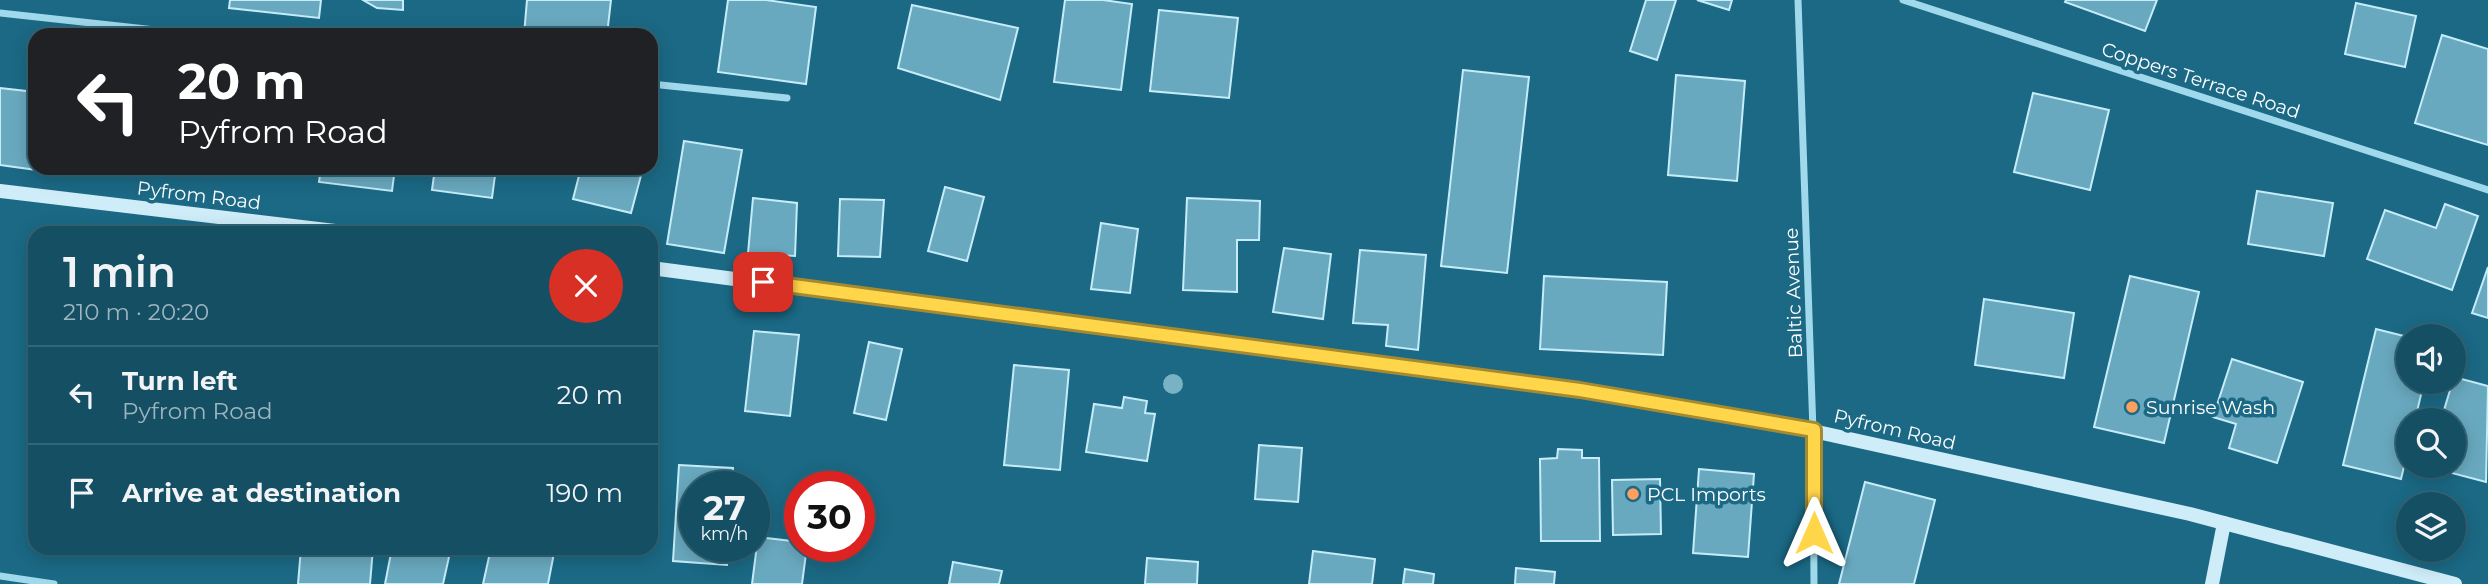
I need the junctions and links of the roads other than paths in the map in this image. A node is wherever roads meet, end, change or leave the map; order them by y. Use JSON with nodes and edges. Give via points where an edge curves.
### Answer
{"nodes":[{"id":1,"x":1798,"y":0,"type":"edge"},
{"id":2,"x":1903,"y":0,"type":"edge"},
{"id":3,"x":0,"y":13,"type":"edge"},
{"id":4,"x":137,"y":28,"type":"edge"},
{"id":5,"x":658,"y":85,"type":"edge"},
{"id":6,"x":786,"y":98,"type":"dead end"},
{"id":7,"x":2488,"y":190,"type":"edge"},
{"id":8,"x":0,"y":191,"type":"edge"},
{"id":9,"x":293,"y":226,"type":"edge"},
{"id":10,"x":658,"y":269,"type":"edge"},
{"id":11,"x":1814,"y":430,"type":"junction"},
{"id":12,"x":2224,"y":523,"type":"junction"},
{"id":13,"x":0,"y":576,"type":"edge"},
{"id":14,"x":54,"y":584,"type":"edge"},
{"id":15,"x":1814,"y":584,"type":"edge"},
{"id":16,"x":2212,"y":584,"type":"edge"},
{"id":17,"x":2455,"y":584,"type":"edge"}],
"edges":[{"from":1,"to":11,"type":"street","name":"Baltic Avenue"},
{"from":2,"to":7,"type":"street","name":"Coppers Terrace Road"},
{"from":3,"to":4,"type":"street"},
{"from":5,"to":6,"type":"street"},
{"from":8,"to":9,"type":"street","name":"Pyfrom Road"},
{"from":10,"to":11,"type":"street","name":"Pyfrom Road","via":[[1580,390]]},
{"from":11,"to":12,"type":"street","name":"Pyfrom Road"},
{"from":11,"to":15,"type":"street","name":"Baltic Avenue"},
{"from":12,"to":16,"type":"street"},
{"from":12,"to":17,"type":"street","name":"Pyfrom Road"},
{"from":13,"to":14,"type":"street"}]}
